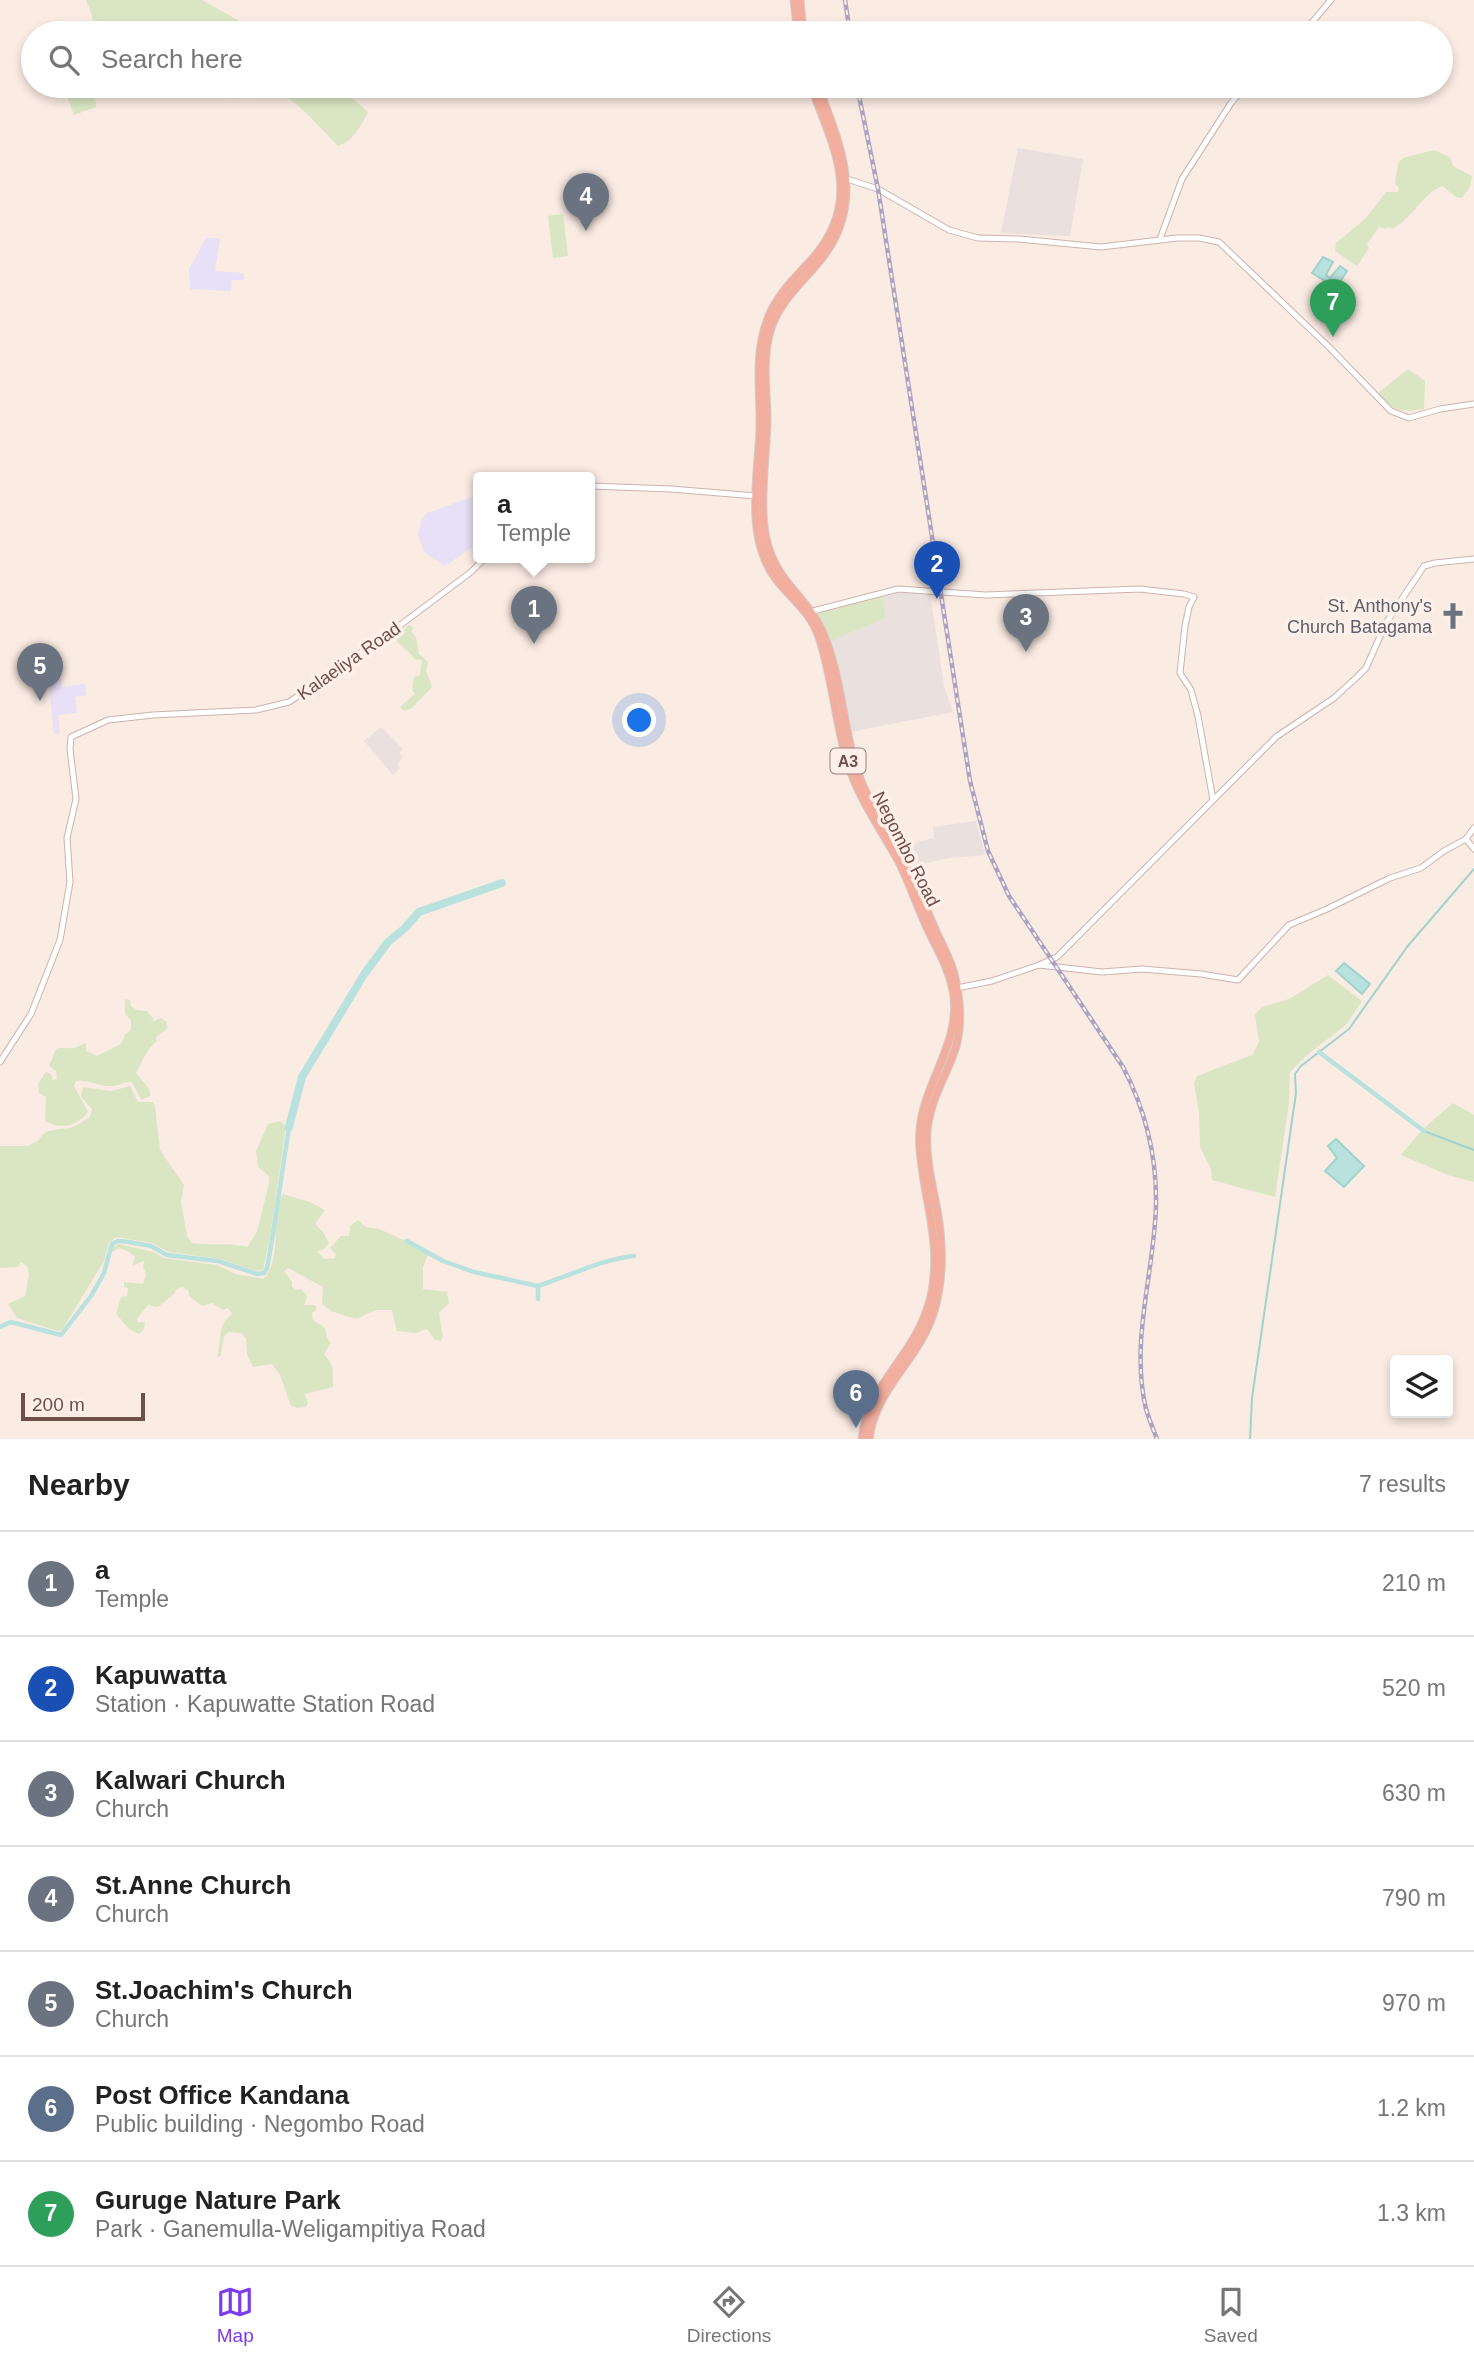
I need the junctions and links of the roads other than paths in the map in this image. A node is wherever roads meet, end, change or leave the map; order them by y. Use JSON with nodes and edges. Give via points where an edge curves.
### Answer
{"nodes":[{"id":1,"x":794,"y":0,"type":"edge"},
{"id":2,"x":800,"y":0,"type":"edge"},
{"id":3,"x":1331,"y":0,"type":"edge"},
{"id":4,"x":797,"y":21,"type":"edge"},
{"id":5,"x":802,"y":21,"type":"edge"},
{"id":6,"x":1314,"y":21,"type":"edge"},
{"id":7,"x":815,"y":98,"type":"edge"},
{"id":8,"x":822,"y":98,"type":"edge"},
{"id":9,"x":1235,"y":98,"type":"edge"},
{"id":10,"x":844,"y":176,"type":"junction"},
{"id":11,"x":1160,"y":239,"type":"junction"},
{"id":12,"x":1474,"y":404,"type":"edge"},
{"id":13,"x":595,"y":486,"type":"edge"},
{"id":14,"x":759,"y":496,"type":"junction"},
{"id":15,"x":1474,"y":559,"type":"edge"},
{"id":16,"x":480,"y":563,"type":"edge"},
{"id":17,"x":808,"y":612,"type":"junction"},
{"id":18,"x":1213,"y":800,"type":"junction"},
{"id":19,"x":1474,"y":828,"type":"edge"},
{"id":20,"x":1466,"y":839,"type":"junction"},
{"id":21,"x":1474,"y":849,"type":"edge"},
{"id":22,"x":1039,"y":965,"type":"junction"},
{"id":23,"x":957,"y":988,"type":"junction"},
{"id":24,"x":0,"y":1062,"type":"edge"},
{"id":25,"x":901,"y":1364,"type":"junction"},
{"id":26,"x":862,"y":1439,"type":"edge"},
{"id":27,"x":869,"y":1439,"type":"edge"}],
"edges":[{"from":1,"to":4,"type":"highway"},
{"from":2,"to":5,"type":"highway"},
{"from":3,"to":6,"type":"street"},
{"from":7,"to":10,"type":"highway","name":"Negombo Road","number":"A3"},
{"from":8,"to":10,"type":"highway","name":"Negombo Road","number":"A3","via":[[842,152]]},
{"from":9,"to":11,"type":"street","via":[[1182,179]]},
{"from":10,"to":11,"type":"street","via":[[965,236],[1101,247]]},
{"from":10,"to":14,"type":"highway","name":"Negombo Road","number":"A3","via":[[844,211],[834,240],[780,308],[769,336]]},
{"from":11,"to":12,"type":"street","via":[[1219,242],[1398,415],[1409,418]]},
{"from":13,"to":14,"type":"street"},
{"from":14,"to":17,"type":"highway","name":"Negombo Road","number":"A3","via":[[771,554]]},
{"from":15,"to":18,"type":"street","via":[[1424,566],[1386,623],[1366,668],[1334,698],[1276,737]]},
{"from":16,"to":24,"type":"street","name":"Kalaeliya Road","via":[[289,702],[256,710],[108,720],[71,737],[76,799],[66,838],[70,881],[60,940],[31,1014]]},
{"from":17,"to":18,"type":"street","via":[[898,589],[986,594],[1140,589],[1194,597],[1185,626],[1180,673],[1191,690],[1198,716]]},
{"from":17,"to":23,"type":"highway","name":"Negombo Road","number":"A3","via":[[823,633],[833,662],[863,786],[917,886]]},
{"from":17,"to":25,"type":"highway","name":"Negombo Road","number":"A3","via":[[819,635],[853,777],[908,881],[946,966],[954,998],[948,1047],[929,1090],[920,1129],[934,1238],[933,1282],[927,1310]]},
{"from":18,"to":22,"type":"street","via":[[1057,957]]},
{"from":19,"to":20,"type":"street"},
{"from":20,"to":21,"type":"street"},
{"from":20,"to":22,"type":"street","via":[[1421,869],[1390,878],[1289,925],[1238,979]]},
{"from":22,"to":23,"type":"street"},
{"from":23,"to":25,"type":"highway","name":"Negombo Road","number":"A3","via":[[957,1041],[927,1129],[941,1238],[940,1280],[928,1326]]},
{"from":25,"to":26,"type":"highway","name":"Negombo Road","number":"A3","via":[[872,1401]]},
{"from":25,"to":27,"type":"highway","name":"Negombo Road","number":"A3","via":[[879,1402]]}]}
